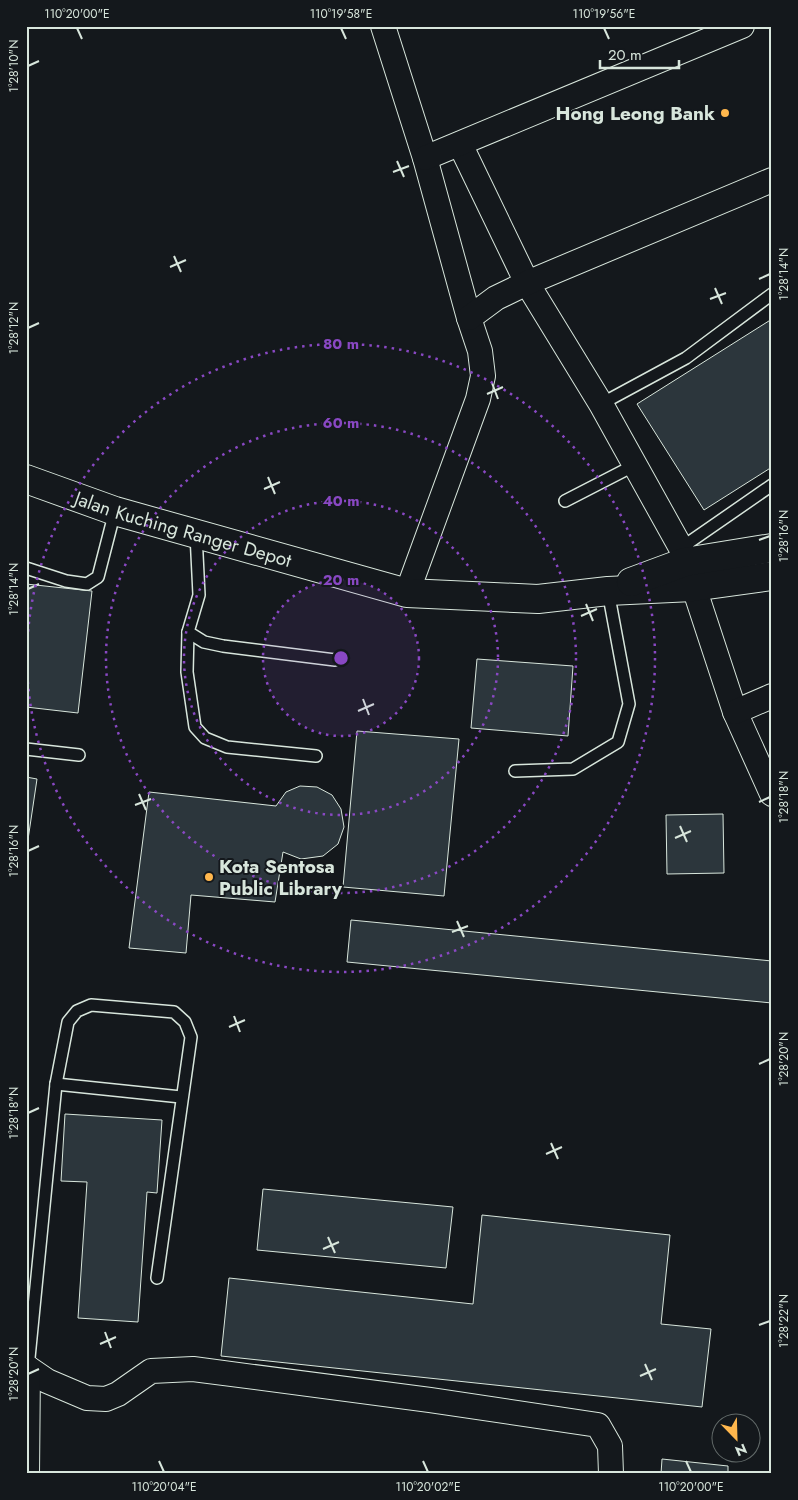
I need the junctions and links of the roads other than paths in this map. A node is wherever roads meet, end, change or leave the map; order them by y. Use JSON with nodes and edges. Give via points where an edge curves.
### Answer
{"nodes":[{"id":1,"x":383,"y":26,"type":"edge"},
{"id":2,"x":742,"y":26,"type":"edge"},
{"id":3,"x":460,"y":144,"type":"junction"},
{"id":4,"x":425,"y":158,"type":"junction"},
{"id":5,"x":772,"y":180,"type":"edge"},
{"id":6,"x":527,"y":283,"type":"junction"},
{"id":7,"x":771,"y":296,"type":"edge"},
{"id":8,"x":469,"y":318,"type":"junction"},
{"id":9,"x":601,"y":404,"type":"junction"},
{"id":10,"x":634,"y":466,"type":"junction"},
{"id":11,"x":26,"y":479,"type":"edge"},
{"id":12,"x":772,"y":485,"type":"edge"},
{"id":13,"x":565,"y":501,"type":"dead end"},
{"id":14,"x":115,"y":511,"type":"junction"},
{"id":15,"x":196,"y":533,"type":"junction"},
{"id":16,"x":772,"y":548,"type":"edge"},
{"id":17,"x":686,"y":566,"type":"junction"},
{"id":18,"x":26,"y":568,"type":"edge"},
{"id":19,"x":772,"y":576,"type":"edge"},
{"id":20,"x":608,"y":591,"type":"junction"},
{"id":21,"x":407,"y":593,"type":"junction"},
{"id":22,"x":188,"y":632,"type":"junction"},
{"id":23,"x":335,"y":660,"type":"dead end"},
{"id":24,"x":772,"y":696,"type":"edge"},
{"id":25,"x":735,"y":712,"type":"junction"},
{"id":26,"x":26,"y":749,"type":"edge"},
{"id":27,"x":79,"y":755,"type":"dead end"},
{"id":28,"x":316,"y":756,"type":"dead end"},
{"id":29,"x":515,"y":771,"type":"dead end"},
{"id":30,"x":772,"y":794,"type":"edge"},
{"id":31,"x":56,"y":1084,"type":"junction"},
{"id":32,"x":181,"y":1097,"type":"junction"},
{"id":33,"x":157,"y":1278,"type":"dead end"},
{"id":34,"x":28,"y":1368,"type":"junction"},
{"id":35,"x":27,"y":1474,"type":"edge"},
{"id":36,"x":611,"y":1474,"type":"edge"}],
"edges":[{"from":1,"to":4,"type":"street"},
{"from":2,"to":3,"type":"street"},
{"from":3,"to":4,"type":"street"},
{"from":3,"to":6,"type":"street"},
{"from":4,"to":8,"type":"street"},
{"from":5,"to":6,"type":"street"},
{"from":6,"to":8,"type":"street","via":[[496,298]]},
{"from":6,"to":9,"type":"street"},
{"from":7,"to":9,"type":"lane","via":[[686,358]]},
{"from":8,"to":21,"type":"street","via":[[480,351],[483,376],[478,399]]},
{"from":9,"to":10,"type":"street"},
{"from":10,"to":13,"type":"lane"},
{"from":10,"to":17,"type":"street"},
{"from":11,"to":14,"type":"street","name":"Jalan Kuching Ranger Depot"},
{"from":12,"to":17,"type":"lane"},
{"from":14,"to":15,"type":"street","name":"Jalan Kuching Ranger Depot"},
{"from":14,"to":18,"type":"lane","via":[[98,577],[87,584]]},
{"from":15,"to":21,"type":"street","name":"Jalan Kuching Ranger Depot"},
{"from":15,"to":22,"type":"lane","via":[[199,595]]},
{"from":16,"to":17,"type":"street","name":"Jalan Kuching Ranger Depot"},
{"from":17,"to":19,"type":"street","name":"Jalan Kuching Ranger Depot"},
{"from":17,"to":20,"type":"street","name":"Jalan Kuching Ranger Depot"},
{"from":17,"to":25,"type":"street"},
{"from":20,"to":21,"type":"street","name":"Jalan Kuching Ranger Depot","via":[[538,598]]},
{"from":20,"to":29,"type":"lane","via":[[629,704],[618,742],[573,768]]},
{"from":22,"to":23,"type":"lane","via":[[204,642],[223,646]]},
{"from":22,"to":28,"type":"lane","via":[[187,672],[195,727],[205,738],[227,747]]},
{"from":24,"to":25,"type":"street"},
{"from":25,"to":30,"type":"street"},
{"from":26,"to":27,"type":"lane"},
{"from":31,"to":32,"type":"lane"},
{"from":31,"to":32,"type":"lane","via":[[68,1022],[78,1011],[91,1005],[174,1012],[185,1022],[191,1037]]},
{"from":31,"to":34,"type":"lane"},
{"from":32,"to":33,"type":"lane"},
{"from":34,"to":35,"type":"street"},
{"from":34,"to":36,"type":"street","via":[[47,1381],[87,1398],[106,1399],[118,1394],[151,1370],[194,1369],[598,1425],[610,1446]]}]}
